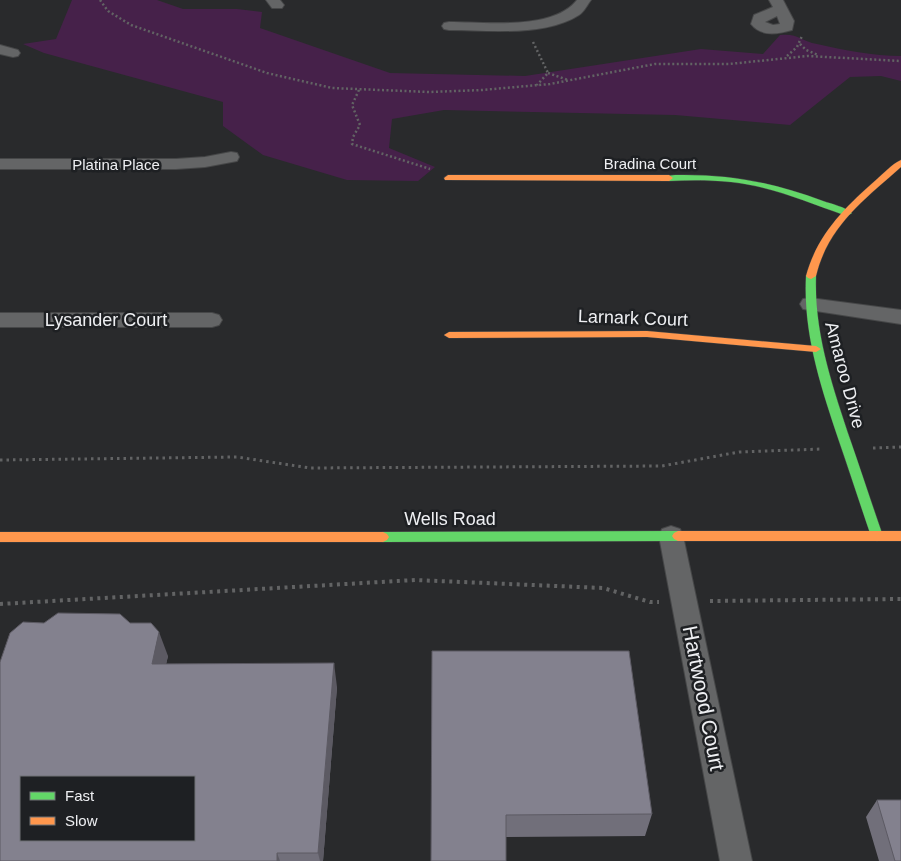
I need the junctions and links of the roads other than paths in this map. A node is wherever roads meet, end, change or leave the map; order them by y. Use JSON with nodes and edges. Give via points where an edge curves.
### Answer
{"nodes":[{"id":1,"x":584,"y":0,"type":"edge"},
{"id":2,"x":449,"y":26,"type":"dead end"},
{"id":3,"x":231,"y":157,"type":"dead end"},
{"id":4,"x":901,"y":163,"type":"edge"},
{"id":5,"x":0,"y":164,"type":"edge"},
{"id":6,"x":448,"y":178,"type":"road end"},
{"id":7,"x":847,"y":213,"type":"junction"},
{"id":8,"x":810,"y":304,"type":"junction"},
{"id":9,"x":901,"y":317,"type":"edge"},
{"id":10,"x":0,"y":320,"type":"edge"},
{"id":11,"x":212,"y":320,"type":"dead end"},
{"id":12,"x":449,"y":335,"type":"dead end"},
{"id":13,"x":816,"y":349,"type":"junction"},
{"id":14,"x":671,"y":536,"type":"junction"},
{"id":15,"x":877,"y":536,"type":"junction"},
{"id":16,"x":901,"y":536,"type":"edge"},
{"id":17,"x":0,"y":537,"type":"edge"},
{"id":18,"x":736,"y":861,"type":"edge"}],
"edges":[{"from":1,"to":2,"type":"street","via":[[582,6],[571,14],[554,21],[527,25]]},
{"from":3,"to":5,"type":"street","name":"Platina Place","via":[[176,164]]},
{"from":4,"to":7,"type":"street","name":"Amaroo Drive"},
{"from":6,"to":7,"type":"street","name":"Bradina Court","via":[[717,178],[805,197]]},
{"from":7,"to":8,"type":"street","name":"Amaroo Drive","via":[[829,234],[816,257],[810,282]]},
{"from":8,"to":9,"type":"street"},
{"from":8,"to":13,"type":"street","name":"Amaroo Drive"},
{"from":10,"to":11,"type":"street","name":"Lysander Court"},
{"from":12,"to":13,"type":"street","name":"Larnark Court","via":[[647,334]]},
{"from":13,"to":15,"type":"street","name":"Amaroo Drive"},
{"from":14,"to":15,"type":"street","name":"Wells Road"},
{"from":14,"to":17,"type":"street","name":"Wells Road"},
{"from":14,"to":18,"type":"street","name":"Hartwood Court"},
{"from":15,"to":16,"type":"street","name":"Wells Road"}]}
